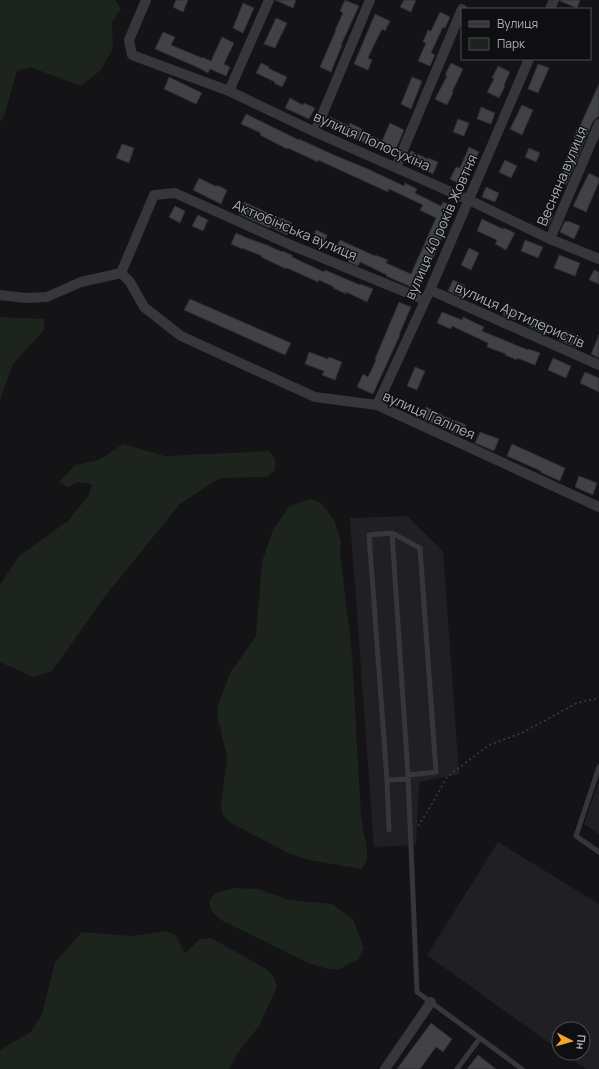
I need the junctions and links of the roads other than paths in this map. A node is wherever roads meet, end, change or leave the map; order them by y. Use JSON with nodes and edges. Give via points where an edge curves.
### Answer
{"nodes":[{"id":1,"x":146,"y":0,"type":"edge"},
{"id":2,"x":269,"y":0,"type":"edge"},
{"id":3,"x":370,"y":0,"type":"edge"},
{"id":4,"x":461,"y":11,"type":"edge"},
{"id":5,"x":528,"y":60,"type":"edge"},
{"id":6,"x":229,"y":91,"type":"junction"},
{"id":7,"x":599,"y":124,"type":"edge"},
{"id":8,"x":315,"y":132,"type":"junction"},
{"id":9,"x":396,"y":167,"type":"junction"},
{"id":10,"x":469,"y":200,"type":"junction"},
{"id":11,"x":550,"y":240,"type":"junction"},
{"id":12,"x":599,"y":259,"type":"edge"},
{"id":13,"x":121,"y":273,"type":"junction"},
{"id":14,"x":430,"y":290,"type":"junction"},
{"id":15,"x":0,"y":295,"type":"edge"},
{"id":16,"x":425,"y":300,"type":"junction"},
{"id":17,"x":599,"y":365,"type":"edge"},
{"id":18,"x":377,"y":405,"type":"junction"},
{"id":19,"x":599,"y":507,"type":"edge"},
{"id":20,"x":392,"y":533,"type":"junction"},
{"id":21,"x":599,"y":767,"type":"edge"},
{"id":22,"x":408,"y":777,"type":"junction"},
{"id":23,"x":387,"y":780,"type":"junction"},
{"id":24,"x":389,"y":830,"type":"dead end"},
{"id":25,"x":599,"y":852,"type":"edge"},
{"id":26,"x":431,"y":1002,"type":"junction"},
{"id":27,"x":480,"y":1038,"type":"junction"},
{"id":28,"x":385,"y":1069,"type":"edge"},
{"id":29,"x":457,"y":1069,"type":"edge"},
{"id":30,"x":522,"y":1069,"type":"edge"}],
"edges":[{"from":1,"to":6,"type":"street","name":"вулиця Полосухіна","via":[[129,40],[132,55]]},
{"from":2,"to":6,"type":"street"},
{"from":3,"to":8,"type":"street"},
{"from":4,"to":9,"type":"street"},
{"from":5,"to":10,"type":"street","name":"вулиця 40 років Жовтня"},
{"from":6,"to":8,"type":"street","name":"вулиця Полосухіна"},
{"from":7,"to":11,"type":"street","name":"Весняна вулиця"},
{"from":8,"to":9,"type":"street","name":"вулиця Полосухіна"},
{"from":9,"to":10,"type":"street","name":"вулиця Полосухіна"},
{"from":10,"to":11,"type":"street","name":"вулиця Полосухіна"},
{"from":10,"to":14,"type":"street","name":"вулиця 40 років Жовтня"},
{"from":11,"to":12,"type":"street","name":"вулиця Полосухіна"},
{"from":13,"to":15,"type":"street","via":[[81,282],[47,297]]},
{"from":13,"to":16,"type":"street","name":"Актюбінська вулиця","via":[[154,195],[175,193],[291,245]]},
{"from":13,"to":18,"type":"street","name":"вулиця Галілея","via":[[130,282],[144,307],[181,336],[315,397]]},
{"from":14,"to":16,"type":"street","name":"вулиця 40 років Жовтня"},
{"from":14,"to":17,"type":"street","name":"вулиця Артилеристів"},
{"from":16,"to":18,"type":"street","name":"вулиця 40 років Жовтня"},
{"from":18,"to":19,"type":"street","name":"вулиця Галілея"},
{"from":20,"to":22,"type":"lane"},
{"from":20,"to":22,"type":"lane","via":[[420,548],[436,764],[436,772]]},
{"from":20,"to":23,"type":"lane","via":[[369,535]]},
{"from":21,"to":25,"type":"lane","via":[[576,836]]},
{"from":22,"to":23,"type":"lane"},
{"from":22,"to":26,"type":"lane","via":[[417,992]]},
{"from":23,"to":24,"type":"lane"},
{"from":26,"to":27,"type":"lane"},
{"from":26,"to":28,"type":"street"},
{"from":27,"to":29,"type":"lane"},
{"from":27,"to":30,"type":"lane"}]}
